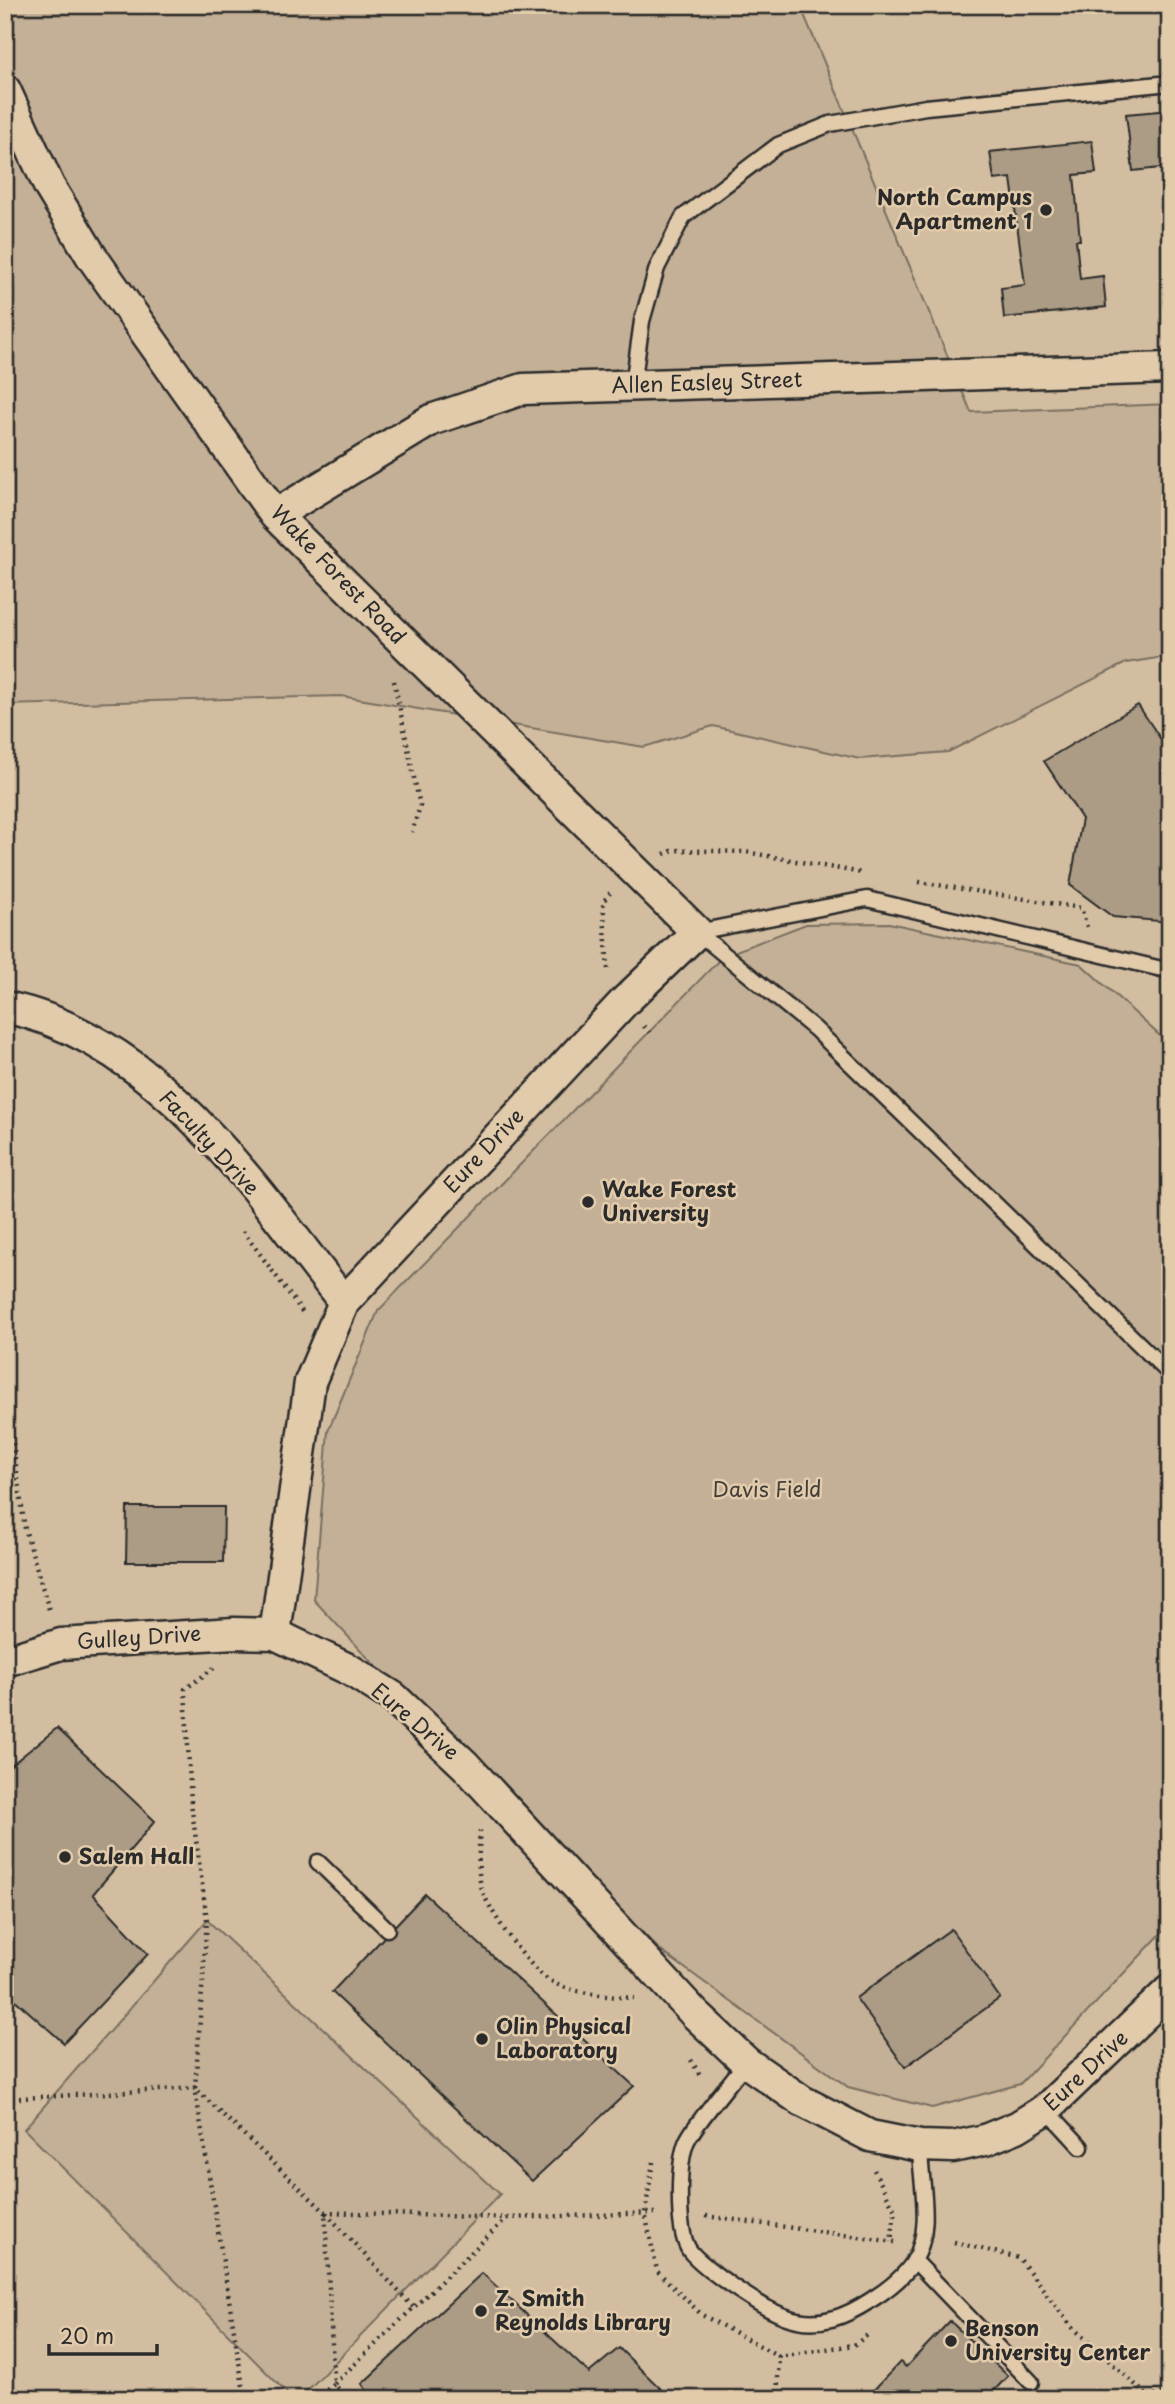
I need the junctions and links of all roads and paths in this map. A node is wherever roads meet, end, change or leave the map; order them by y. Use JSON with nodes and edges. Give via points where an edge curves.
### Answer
{"nodes":[{"id":1,"x":1170,"y":83,"type":"edge"},
{"id":2,"x":5,"y":90,"type":"edge"},
{"id":3,"x":1170,"y":368,"type":"edge"},
{"id":4,"x":634,"y":385,"type":"junction"},
{"id":5,"x":275,"y":515,"type":"junction"},
{"id":6,"x":405,"y":643,"type":"junction"},
{"id":7,"x":412,"y":832,"type":"dead end"},
{"id":8,"x":697,"y":932,"type":"junction"},
{"id":9,"x":1170,"y":971,"type":"edge"},
{"id":10,"x":5,"y":1007,"type":"edge"},
{"id":11,"x":236,"y":1222,"type":"dead end"},
{"id":12,"x":344,"y":1302,"type":"junction"},
{"id":13,"x":307,"y":1319,"type":"dead end"},
{"id":14,"x":1170,"y":1374,"type":"edge"},
{"id":15,"x":5,"y":1388,"type":"edge"},
{"id":16,"x":234,"y":1633,"type":"junction"},
{"id":17,"x":275,"y":1634,"type":"junction"},
{"id":18,"x":61,"y":1644,"type":"junction"},
{"id":19,"x":5,"y":1661,"type":"edge"},
{"id":20,"x":481,"y":1818,"type":"dead end"},
{"id":21,"x":318,"y":1862,"type":"dead end"},
{"id":22,"x":387,"y":1929,"type":"dead end"},
{"id":23,"x":634,"y":1988,"type":"dead end"},
{"id":24,"x":1170,"y":1990,"type":"edge"},
{"id":25,"x":684,"y":2052,"type":"dead end"},
{"id":26,"x":746,"y":2062,"type":"junction"},
{"id":27,"x":694,"y":2084,"type":"dead end"},
{"id":28,"x":195,"y":2088,"type":"junction"},
{"id":29,"x":5,"y":2099,"type":"edge"},
{"id":30,"x":1046,"y":2109,"type":"junction"},
{"id":31,"x":920,"y":2146,"type":"junction"},
{"id":32,"x":1081,"y":2147,"type":"dead end"},
{"id":33,"x":654,"y":2154,"type":"dead end"},
{"id":34,"x":326,"y":2212,"type":"junction"},
{"id":35,"x":678,"y":2212,"type":"junction"},
{"id":36,"x":645,"y":2213,"type":"junction"},
{"id":37,"x":508,"y":2218,"type":"junction"},
{"id":38,"x":954,"y":2242,"type":"dead end"},
{"id":39,"x":919,"y":2245,"type":"junction"},
{"id":40,"x":914,"y":2260,"type":"junction"},
{"id":41,"x":414,"y":2308,"type":"junction"},
{"id":42,"x":873,"y":2331,"type":"dead end"},
{"id":43,"x":779,"y":2356,"type":"junction"},
{"id":44,"x":1031,"y":2382,"type":"dead end"},
{"id":45,"x":334,"y":2384,"type":"junction"},
{"id":46,"x":1170,"y":2389,"type":"edge"},
{"id":47,"x":1150,"y":2398,"type":"edge"},
{"id":48,"x":245,"y":2399,"type":"edge"},
{"id":49,"x":316,"y":2399,"type":"edge"},
{"id":50,"x":348,"y":2399,"type":"edge"},
{"id":51,"x":777,"y":2399,"type":"edge"}],
"edges":[{"from":1,"to":4,"type":"lane","via":[[926,107],[831,124],[778,145],[683,217],[657,268],[642,321]]},
{"from":2,"to":5,"type":"street","name":"Wake Forest Road","via":[[49,186],[92,257]]},
{"from":3,"to":4,"type":"street","name":"Allen Easley Street"},
{"from":4,"to":5,"type":"street","name":"Allen Easley Street","via":[[523,389],[431,420]]},
{"from":5,"to":6,"type":"street","name":"Wake Forest Road"},
{"from":6,"to":7,"type":"path","via":[[394,680],[420,806]]},
{"from":6,"to":8,"type":"street","name":"Wake Forest Road"},
{"from":8,"to":9,"type":"lane","via":[[867,899]]},
{"from":8,"to":12,"type":"street","name":"Eure Drive","via":[[625,1001]]},
{"from":8,"to":14,"type":"lane","via":[[814,1029]]},
{"from":10,"to":12,"type":"street","name":"Faculty Drive","via":[[66,1026],[123,1061],[176,1102],[232,1162]]},
{"from":11,"to":13,"type":"path"},
{"from":12,"to":17,"type":"street","name":"Eure Drive","via":[[310,1382]]},
{"from":15,"to":18,"type":"path","via":[[25,1528]]},
{"from":16,"to":17,"type":"street","name":"Gulley Drive"},
{"from":16,"to":18,"type":"street","name":"Gulley Drive"},
{"from":16,"to":28,"type":"path","via":[[237,1651],[185,1689],[191,1803],[207,1920]]},
{"from":17,"to":26,"type":"street","name":"Eure Drive","via":[[350,1670],[393,1697],[465,1765],[695,2014]]},
{"from":18,"to":19,"type":"street","name":"Gulley Drive"},
{"from":20,"to":23,"type":"path","via":[[478,1856],[483,1894],[547,1979],[600,1997],[642,1998]]},
{"from":21,"to":22,"type":"lane"},
{"from":24,"to":30,"type":"street","name":"Eure Drive"},
{"from":25,"to":27,"type":"path","via":[[701,2073]]},
{"from":26,"to":31,"type":"street","name":"Eure Drive","via":[[838,2122],[870,2136]]},
{"from":26,"to":35,"type":"lane","via":[[686,2143]]},
{"from":28,"to":29,"type":"path"},
{"from":28,"to":34,"type":"path"},
{"from":28,"to":48,"type":"path"},
{"from":30,"to":31,"type":"street","name":"Eure Drive","via":[[985,2140],[953,2147]]},
{"from":30,"to":32,"type":"lane"},
{"from":31,"to":39,"type":"lane","via":[[926,2220]]},
{"from":33,"to":36,"type":"path"},
{"from":34,"to":37,"type":"path"},
{"from":34,"to":41,"type":"path"},
{"from":34,"to":45,"type":"path"},
{"from":35,"to":36,"type":"path"},
{"from":35,"to":39,"type":"path"},
{"from":35,"to":40,"type":"lane","via":[[688,2249],[774,2314],[804,2322],[846,2316],[889,2289]]},
{"from":36,"to":37,"type":"path"},
{"from":36,"to":43,"type":"path","via":[[657,2271],[702,2315]]},
{"from":37,"to":41,"type":"path"},
{"from":38,"to":47,"type":"path","via":[[1019,2258],[1071,2326]]},
{"from":39,"to":40,"type":"lane"},
{"from":40,"to":44,"type":"lane"},
{"from":41,"to":45,"type":"path"},
{"from":42,"to":43,"type":"path","via":[[855,2345]]},
{"from":43,"to":51,"type":"path"},
{"from":45,"to":49,"type":"path"},
{"from":45,"to":50,"type":"path"},
{"from":46,"to":47,"type":"path"}]}
